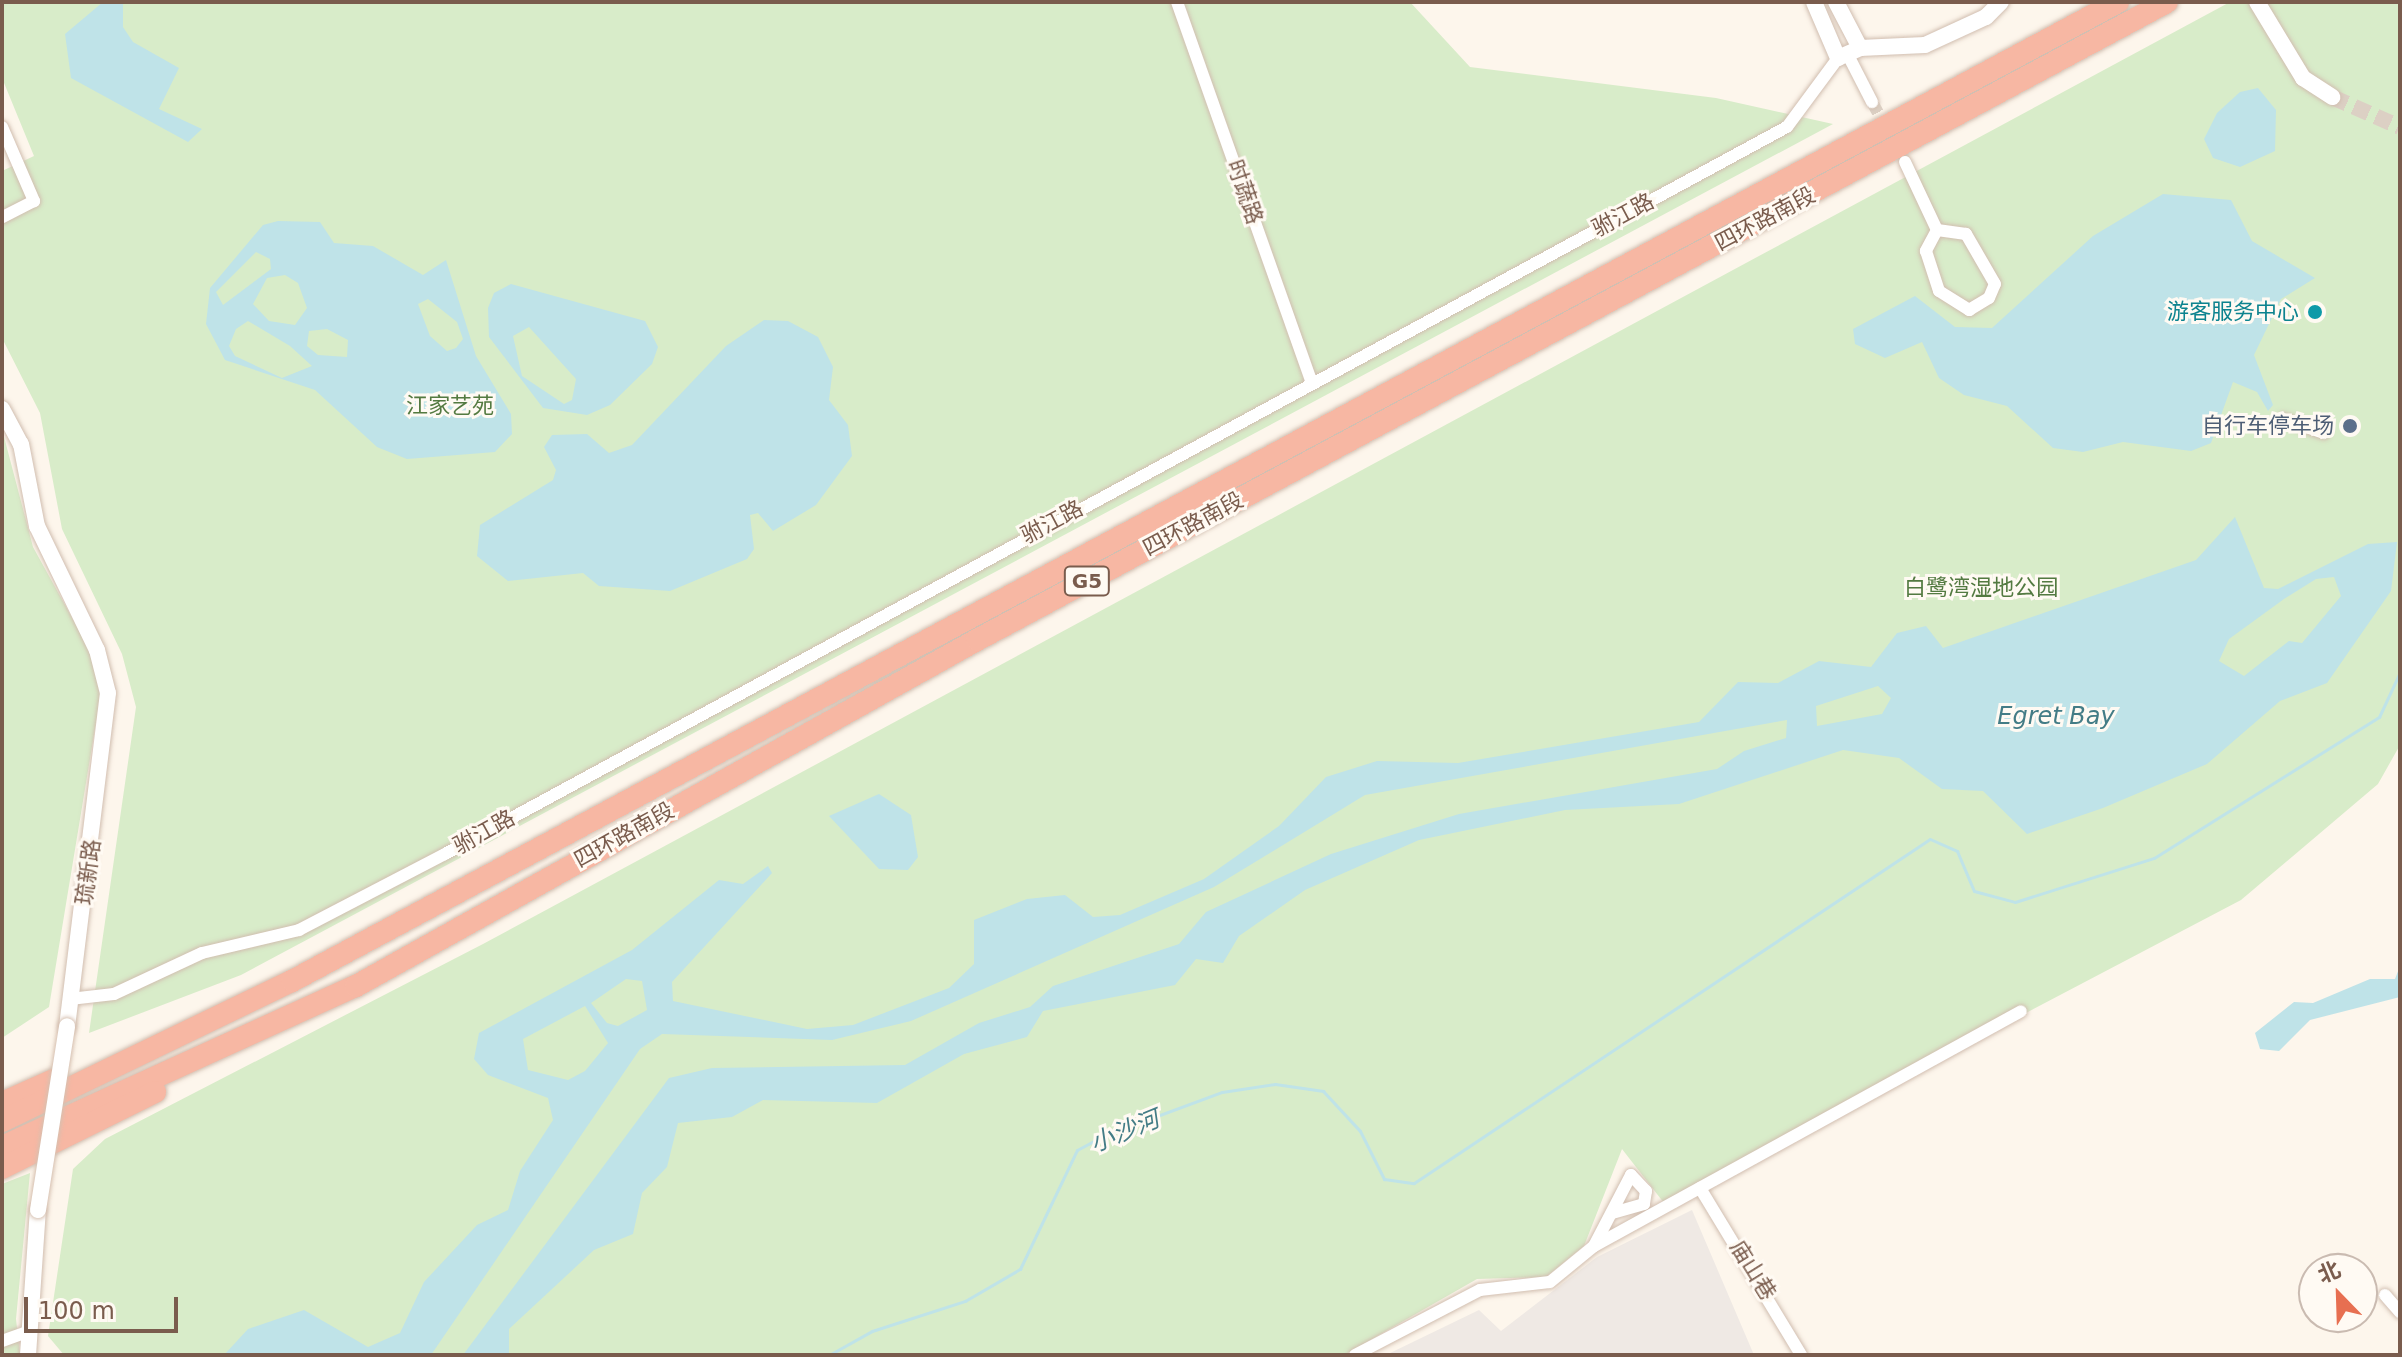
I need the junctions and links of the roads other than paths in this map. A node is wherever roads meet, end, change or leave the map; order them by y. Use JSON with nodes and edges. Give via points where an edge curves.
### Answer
{"nodes":[{"id":1,"x":1177,"y":2,"type":"edge"},
{"id":2,"x":1814,"y":2,"type":"edge"},
{"id":3,"x":1836,"y":2,"type":"edge"},
{"id":4,"x":2001,"y":2,"type":"edge"},
{"id":5,"x":2118,"y":2,"type":"edge"},
{"id":6,"x":2167,"y":2,"type":"edge"},
{"id":7,"x":2257,"y":2,"type":"edge"},
{"id":8,"x":1849,"y":54,"type":"junction"},
{"id":9,"x":2332,"y":97,"type":"tunnel mouth"},
{"id":10,"x":1872,"y":102,"type":"tunnel mouth"},
{"id":11,"x":2,"y":127,"type":"edge"},
{"id":12,"x":1905,"y":162,"type":"dead end"},
{"id":13,"x":2,"y":217,"type":"edge"},
{"id":14,"x":1937,"y":230,"type":"junction"},
{"id":15,"x":1312,"y":383,"type":"junction"},
{"id":16,"x":2,"y":409,"type":"edge"},
{"id":17,"x":2283,"y":419,"type":"dead end"},
{"id":18,"x":2324,"y":433,"type":"dead end"},
{"id":19,"x":292,"y":981,"type":"junction"},
{"id":20,"x":356,"y":986,"type":"junction"},
{"id":21,"x":70,"y":999,"type":"junction"},
{"id":22,"x":2021,"y":1011,"type":"dead end"},
{"id":23,"x":2,"y":1103,"type":"edge"},
{"id":24,"x":2,"y":1121,"type":"edge"},
{"id":25,"x":2,"y":1147,"type":"edge"},
{"id":26,"x":2,"y":1168,"type":"edge"},
{"id":27,"x":1700,"y":1188,"type":"junction"},
{"id":28,"x":1613,"y":1213,"type":"dead end"},
{"id":29,"x":1594,"y":1246,"type":"junction"},
{"id":30,"x":2385,"y":1295,"type":"dead end"},
{"id":31,"x":2400,"y":1312,"type":"edge"},
{"id":32,"x":27,"y":1332,"type":"junction"},
{"id":33,"x":2,"y":1341,"type":"edge"},
{"id":34,"x":28,"y":1355,"type":"edge"},
{"id":35,"x":1355,"y":1355,"type":"edge"},
{"id":36,"x":1801,"y":1355,"type":"edge"}],
"edges":[{"from":1,"to":15,"type":"street","name":"时蔬路"},
{"from":2,"to":8,"type":"street"},
{"from":3,"to":8,"type":"street"},
{"from":4,"to":8,"type":"street","via":[[1986,17],[1925,45]]},
{"from":5,"to":19,"type":"highway","name":"四环路南段","number":"G5"},
{"from":6,"to":20,"type":"highway","name":"四环路南段","number":"G5","via":[[977,640]]},
{"from":7,"to":9,"type":"street","via":[[2303,78]]},
{"from":8,"to":10,"type":"street"},
{"from":8,"to":15,"type":"street","name":"驸江路","via":[[1787,127]]},
{"from":11,"to":13,"type":"street","via":[[34,201]]},
{"from":12,"to":14,"type":"street"},
{"from":14,"to":14,"type":"street","via":[[1966,234],[1995,284],[1989,298],[1969,310],[1939,291],[1926,251]]},
{"from":15,"to":21,"type":"street","name":"驸江路","via":[[299,930],[202,953],[114,994]]},
{"from":16,"to":21,"type":"street","name":"琉新路","via":[[21,444],[40,534],[97,650],[108,693]]},
{"from":17,"to":18,"type":"street"},
{"from":19,"to":23,"type":"highway"},
{"from":19,"to":24,"type":"highway","name":"四环路南段","number":"G5"},
{"from":20,"to":25,"type":"highway","name":"四环路南段","number":"G5"},
{"from":20,"to":26,"type":"highway"},
{"from":21,"to":32,"type":"street","name":"琉新路","bridge":true,"via":[[38,1210]]},
{"from":22,"to":27,"type":"street"},
{"from":27,"to":29,"type":"street"},
{"from":27,"to":36,"type":"street","name":"庙山巷"},
{"from":28,"to":29,"type":"street"},
{"from":29,"to":35,"type":"street","via":[[1550,1282],[1480,1290]]},
{"from":30,"to":31,"type":"street"},
{"from":32,"to":33,"type":"street"},
{"from":32,"to":34,"type":"street","name":"琉新路"}]}
